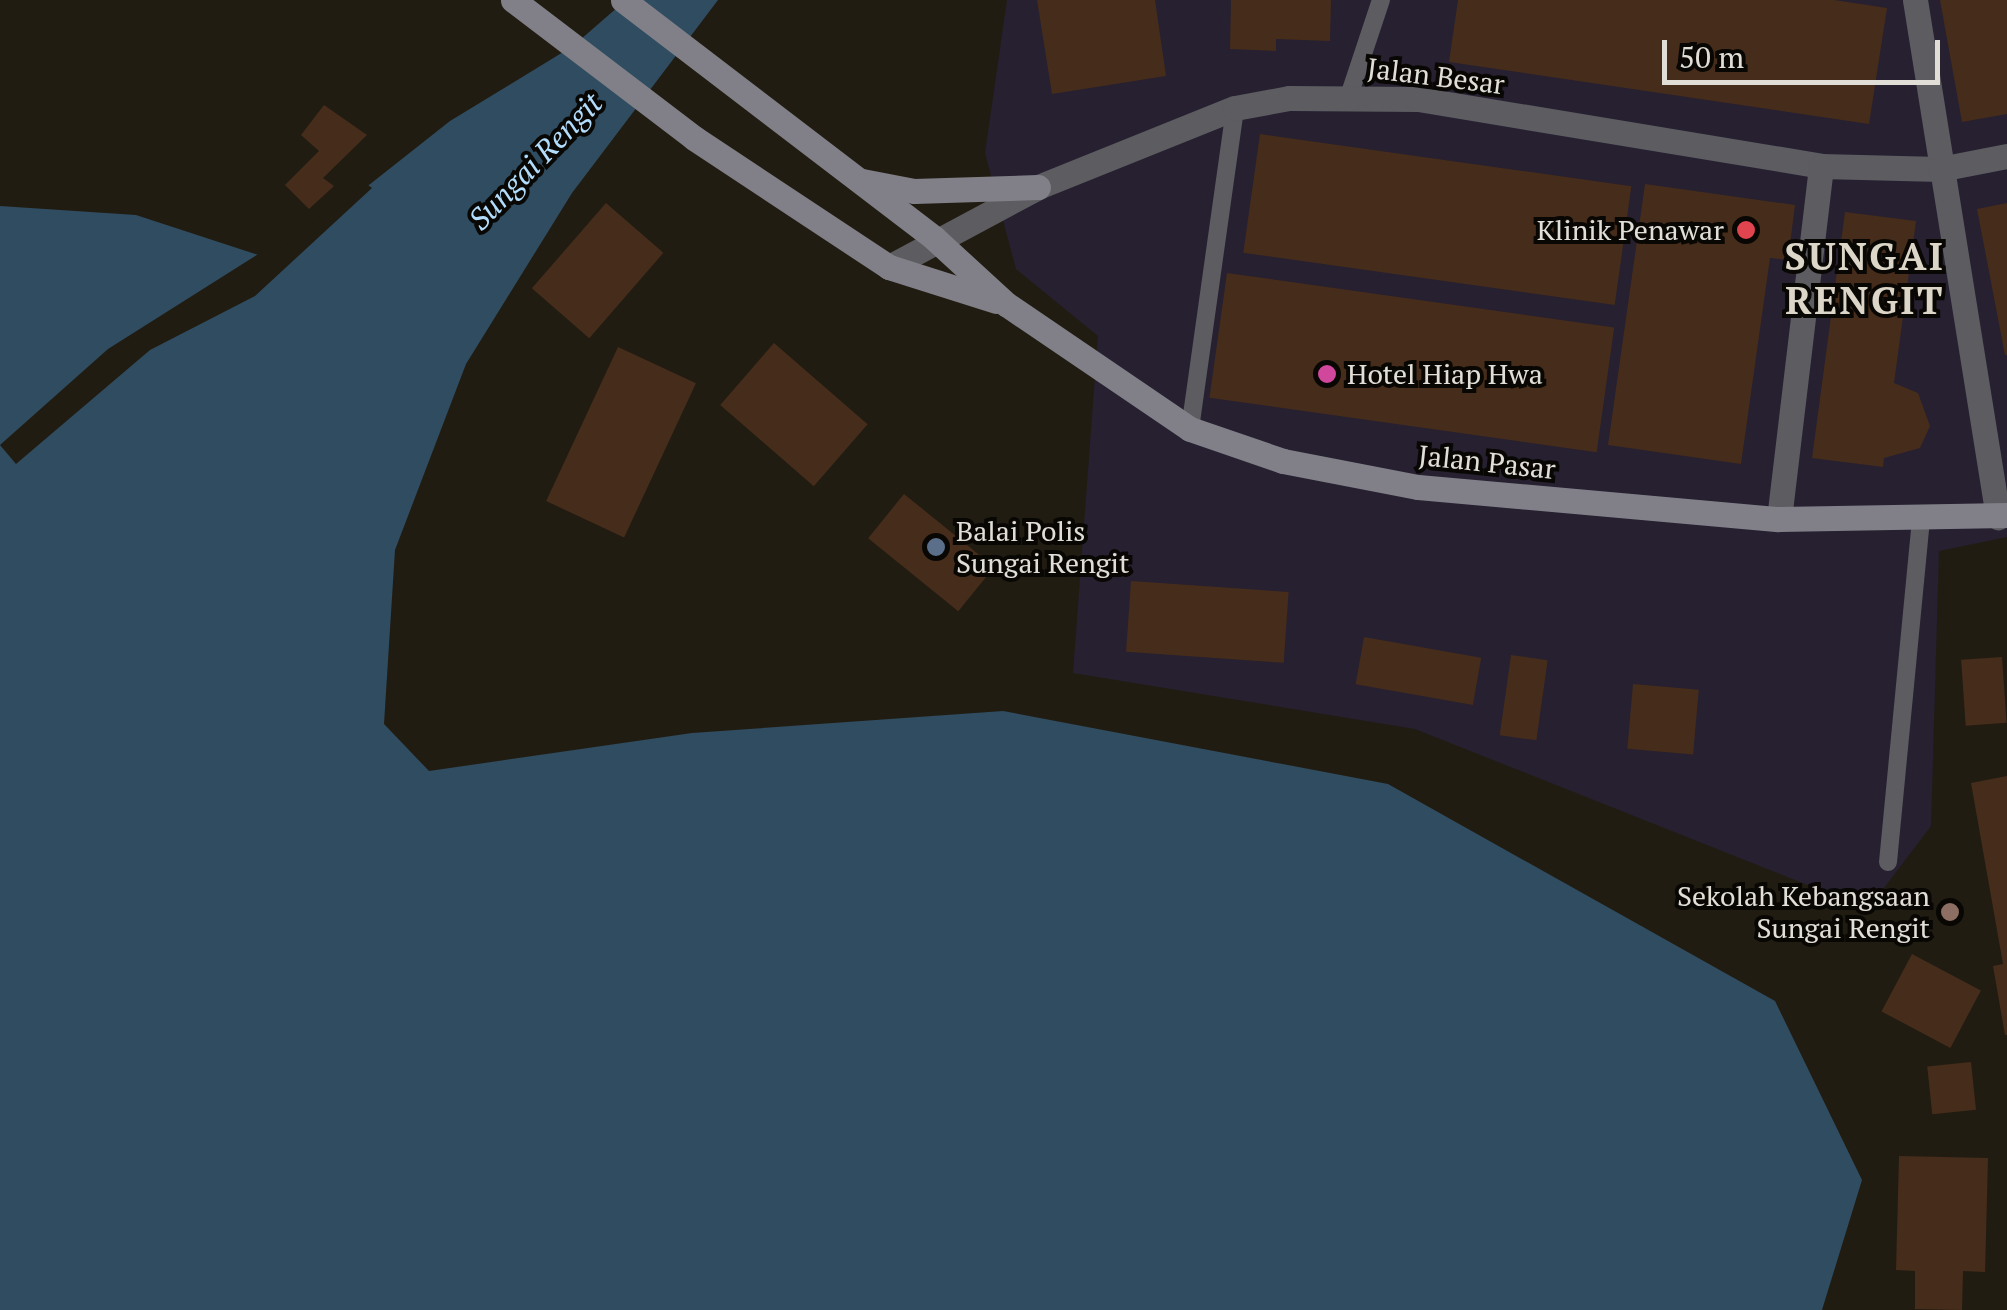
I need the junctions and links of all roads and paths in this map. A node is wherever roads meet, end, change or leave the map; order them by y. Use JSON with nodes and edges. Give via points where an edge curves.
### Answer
{"nodes":[{"id":1,"x":514,"y":0,"type":"edge"},
{"id":2,"x":623,"y":0,"type":"edge"},
{"id":3,"x":1380,"y":0,"type":"edge"},
{"id":4,"x":1914,"y":0,"type":"edge"},
{"id":5,"x":1349,"y":96,"type":"junction"},
{"id":6,"x":1235,"y":108,"type":"junction"},
{"id":7,"x":2007,"y":156,"type":"edge"},
{"id":8,"x":1821,"y":166,"type":"junction"},
{"id":9,"x":1940,"y":168,"type":"junction"},
{"id":10,"x":852,"y":179,"type":"junction"},
{"id":11,"x":1038,"y":187,"type":"junction"},
{"id":12,"x":934,"y":238,"type":"junction"},
{"id":13,"x":890,"y":267,"type":"junction"},
{"id":14,"x":1006,"y":304,"type":"junction"},
{"id":15,"x":1190,"y":429,"type":"junction"},
{"id":16,"x":2002,"y":516,"type":"edge"},
{"id":17,"x":1779,"y":518,"type":"junction"},
{"id":18,"x":1922,"y":522,"type":"junction"},
{"id":19,"x":1888,"y":862,"type":"dead end"}],
"edges":[{"from":1,"to":13,"type":"main road","via":[[694,138]]},
{"from":2,"to":10,"type":"main road"},
{"from":3,"to":5,"type":"lane"},
{"from":4,"to":9,"type":"street"},
{"from":5,"to":6,"type":"street","name":"Jalan Besar"},
{"from":5,"to":8,"type":"street","name":"Jalan Besar","via":[[1418,99]]},
{"from":6,"to":11,"type":"street","name":"Jalan Besar"},
{"from":6,"to":15,"type":"lane"},
{"from":7,"to":9,"type":"street","name":"Jalan Besar"},
{"from":8,"to":9,"type":"street","name":"Jalan Besar"},
{"from":8,"to":17,"type":"street"},
{"from":9,"to":16,"type":"street"},
{"from":10,"to":11,"type":"main road","via":[[914,191]]},
{"from":10,"to":12,"type":"main road"},
{"from":11,"to":12,"type":"street","name":"Jalan Besar"},
{"from":12,"to":13,"type":"street","name":"Jalan Besar"},
{"from":12,"to":14,"type":"main road"},
{"from":13,"to":14,"type":"main road"},
{"from":14,"to":15,"type":"main road","name":"Jalan Pasar"},
{"from":15,"to":17,"type":"main road","name":"Jalan Pasar","via":[[1283,461],[1418,487]]},
{"from":16,"to":18,"type":"main road","name":"Jalan Pasar"},
{"from":17,"to":18,"type":"main road","name":"Jalan Pasar"},
{"from":18,"to":19,"type":"lane"}]}
